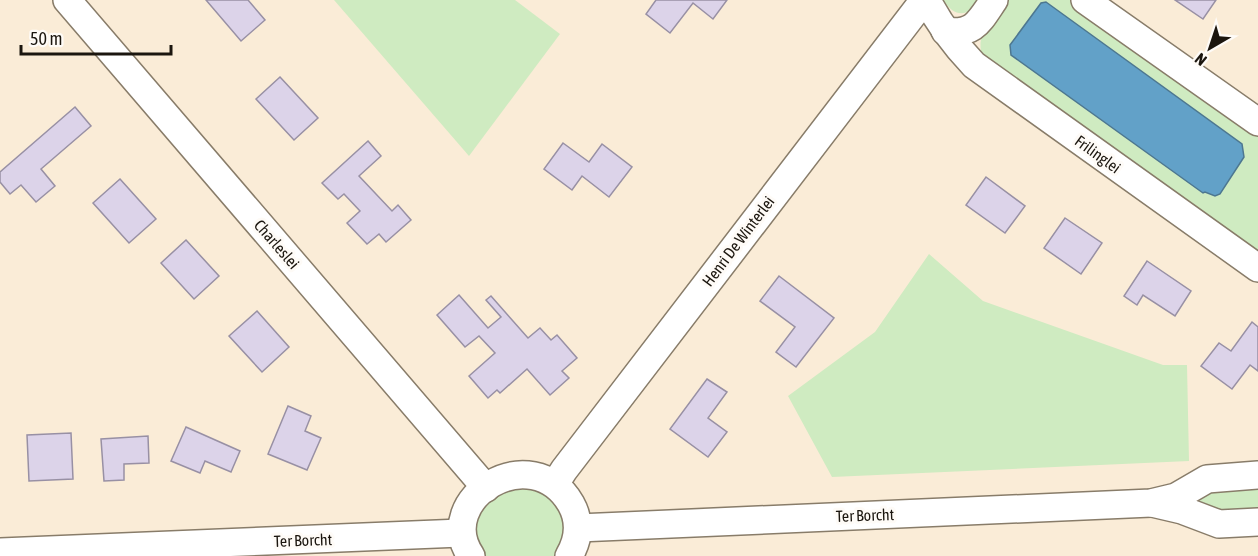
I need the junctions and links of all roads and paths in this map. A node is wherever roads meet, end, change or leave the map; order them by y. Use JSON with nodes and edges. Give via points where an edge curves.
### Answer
{"nodes":[{"id":1,"x":67,"y":0,"type":"edge"},
{"id":2,"x":925,"y":0,"type":"edge"},
{"id":3,"x":994,"y":0,"type":"edge"},
{"id":4,"x":1085,"y":0,"type":"edge"},
{"id":5,"x":945,"y":31,"type":"junction"},
{"id":6,"x":1258,"y":122,"type":"edge"},
{"id":7,"x":1258,"y":268,"type":"edge"},
{"id":8,"x":1258,"y":475,"type":"edge"},
{"id":9,"x":555,"y":484,"type":"junction"},
{"id":10,"x":486,"y":488,"type":"junction"},
{"id":11,"x":1151,"y":503,"type":"junction"},
{"id":12,"x":1258,"y":522,"type":"edge"},
{"id":13,"x":578,"y":528,"type":"junction"},
{"id":14,"x":466,"y":545,"type":"edge"},
{"id":15,"x":0,"y":552,"type":"edge"},
{"id":16,"x":569,"y":556,"type":"edge"}],
"edges":[{"from":1,"to":10,"type":"street","name":"Charleslei"},
{"from":2,"to":5,"type":"street","name":"Frilinglei"},
{"from":2,"to":9,"type":"street","name":"Henri De Winterlei"},
{"from":3,"to":5,"type":"street","via":[[970,29],[959,33]]},
{"from":4,"to":6,"type":"street"},
{"from":5,"to":7,"type":"street","name":"Frilinglei","via":[[974,65]]},
{"from":8,"to":11,"type":"street","name":"Ter Borcht","via":[[1207,479],[1176,497]]},
{"from":9,"to":10,"type":"street","name":"Ter Borcht","via":[[517,474]]},
{"from":9,"to":13,"type":"street","via":[[576,512]]},
{"from":10,"to":14,"type":"street","name":"Ter Borcht","via":[[476,495],[462,520]]},
{"from":11,"to":12,"type":"street","name":"Ter Borcht","via":[[1219,524]]},
{"from":11,"to":13,"type":"street","name":"Ter Borcht"},
{"from":13,"to":16,"type":"street"},
{"from":14,"to":15,"type":"street","name":"Ter Borcht"}]}
